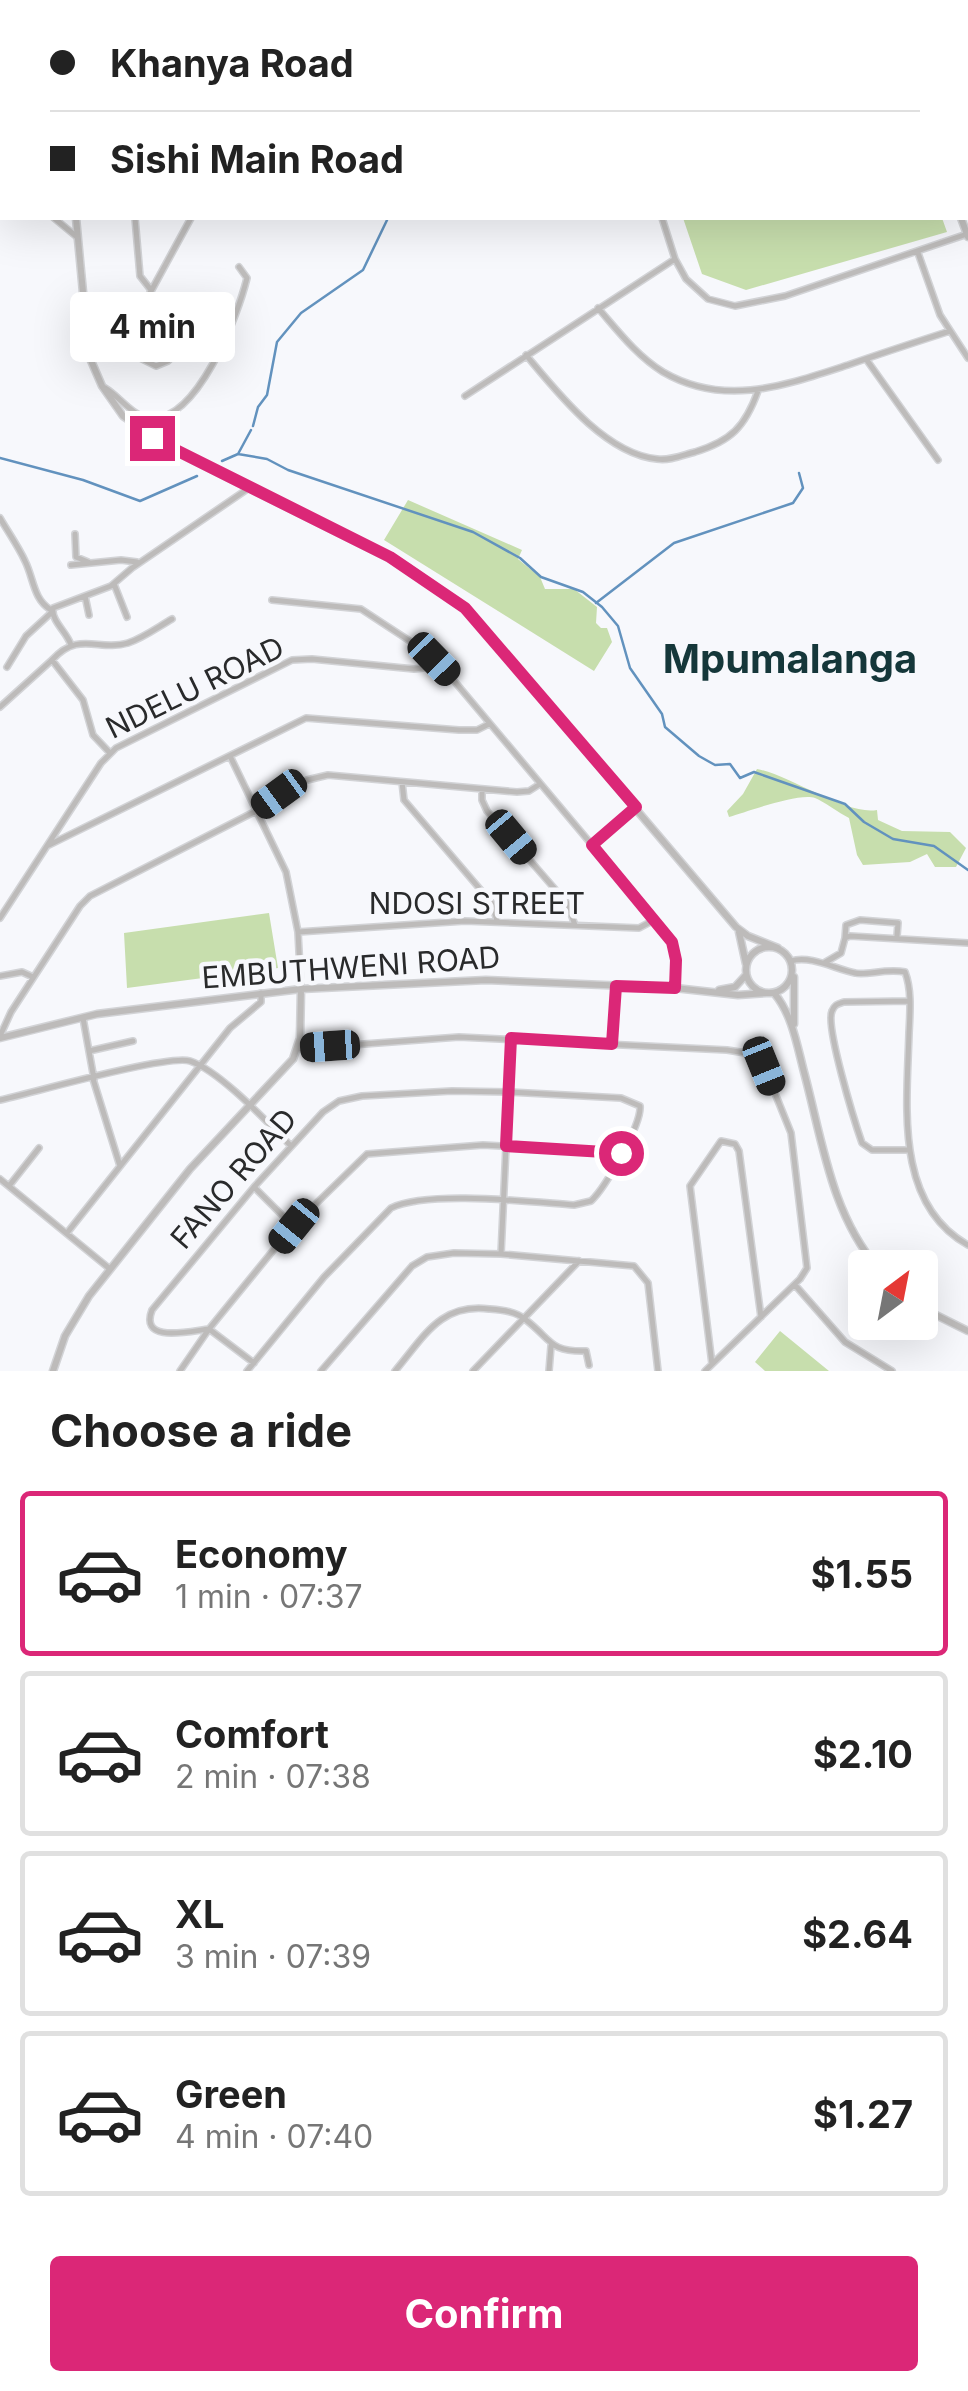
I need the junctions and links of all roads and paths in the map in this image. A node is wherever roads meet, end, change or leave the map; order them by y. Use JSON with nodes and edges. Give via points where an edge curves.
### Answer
{"nodes":[{"id":1,"x":56,"y":220,"type":"edge"},
{"id":2,"x":76,"y":220,"type":"edge"},
{"id":3,"x":135,"y":220,"type":"edge"},
{"id":4,"x":190,"y":220,"type":"edge"},
{"id":5,"x":663,"y":220,"type":"edge"},
{"id":6,"x":968,"y":235,"type":"edge"},
{"id":7,"x":77,"y":237,"type":"junction"},
{"id":8,"x":918,"y":252,"type":"junction"},
{"id":9,"x":675,"y":259,"type":"junction"},
{"id":10,"x":239,"y":266,"type":"dead end"},
{"id":11,"x":151,"y":290,"type":"junction"},
{"id":12,"x":598,"y":308,"type":"junction"},
{"id":13,"x":950,"y":331,"type":"junction"},
{"id":14,"x":85,"y":336,"type":"junction"},
{"id":15,"x":120,"y":348,"type":"junction"},
{"id":16,"x":178,"y":352,"type":"dead end"},
{"id":17,"x":526,"y":355,"type":"junction"},
{"id":18,"x":968,"y":358,"type":"edge"},
{"id":19,"x":866,"y":359,"type":"junction"},
{"id":20,"x":102,"y":386,"type":"junction"},
{"id":21,"x":758,"y":391,"type":"junction"},
{"id":22,"x":465,"y":396,"type":"dead end"},
{"id":23,"x":938,"y":460,"type":"dead end"},
{"id":24,"x":250,"y":488,"type":"junction"},
{"id":25,"x":0,"y":518,"type":"edge"},
{"id":26,"x":75,"y":534,"type":"dead end"},
{"id":27,"x":140,"y":562,"type":"junction"},
{"id":28,"x":91,"y":563,"type":"junction"},
{"id":29,"x":70,"y":565,"type":"dead end"},
{"id":30,"x":114,"y":584,"type":"junction"},
{"id":31,"x":85,"y":596,"type":"junction"},
{"id":32,"x":272,"y":600,"type":"dead end"},
{"id":33,"x":51,"y":611,"type":"junction"},
{"id":34,"x":89,"y":616,"type":"dead end"},
{"id":35,"x":126,"y":617,"type":"dead end"},
{"id":36,"x":172,"y":619,"type":"dead end"},
{"id":37,"x":71,"y":645,"type":"junction"},
{"id":38,"x":434,"y":659,"type":"junction"},
{"id":39,"x":52,"y":660,"type":"junction"},
{"id":40,"x":6,"y":667,"type":"dead end"},
{"id":41,"x":0,"y":707,"type":"edge"},
{"id":42,"x":489,"y":724,"type":"junction"},
{"id":43,"x":110,"y":753,"type":"junction"},
{"id":44,"x":230,"y":756,"type":"junction"},
{"id":45,"x":402,"y":782,"type":"junction"},
{"id":46,"x":540,"y":784,"type":"junction"},
{"id":47,"x":482,"y":789,"type":"junction"},
{"id":48,"x":636,"y":807,"type":"junction"},
{"id":49,"x":258,"y":810,"type":"junction"},
{"id":50,"x":48,"y":845,"type":"junction"},
{"id":51,"x":592,"y":845,"type":"junction"},
{"id":52,"x":0,"y":918,"type":"edge"},
{"id":53,"x":654,"y":920,"type":"junction"},
{"id":54,"x":497,"y":921,"type":"junction"},
{"id":55,"x":574,"y":925,"type":"junction"},
{"id":56,"x":736,"y":926,"type":"junction"},
{"id":57,"x":298,"y":932,"type":"junction"},
{"id":58,"x":845,"y":938,"type":"junction"},
{"id":59,"x":897,"y":938,"type":"junction"},
{"id":60,"x":968,"y":942,"type":"edge"},
{"id":61,"x":778,"y":948,"type":"junction"},
{"id":62,"x":791,"y":961,"type":"junction"},
{"id":63,"x":821,"y":964,"type":"junction"},
{"id":64,"x":746,"y":970,"type":"junction"},
{"id":65,"x":793,"y":970,"type":"junction"},
{"id":66,"x":0,"y":976,"type":"edge"},
{"id":67,"x":33,"y":978,"type":"junction"},
{"id":68,"x":616,"y":986,"type":"junction"},
{"id":69,"x":675,"y":988,"type":"junction"},
{"id":70,"x":301,"y":989,"type":"junction"},
{"id":71,"x":708,"y":991,"type":"junction"},
{"id":72,"x":261,"y":993,"type":"junction"},
{"id":73,"x":770,"y":993,"type":"junction"},
{"id":74,"x":910,"y":1001,"type":"junction"},
{"id":75,"x":84,"y":1018,"type":"junction"},
{"id":76,"x":794,"y":1036,"type":"junction"},
{"id":77,"x":0,"y":1037,"type":"edge"},
{"id":78,"x":511,"y":1038,"type":"junction"},
{"id":79,"x":133,"y":1041,"type":"dead end"},
{"id":80,"x":612,"y":1044,"type":"junction"},
{"id":81,"x":297,"y":1049,"type":"junction"},
{"id":82,"x":88,"y":1051,"type":"junction"},
{"id":83,"x":200,"y":1066,"type":"junction"},
{"id":84,"x":94,"y":1079,"type":"junction"},
{"id":85,"x":509,"y":1092,"type":"junction"},
{"id":86,"x":0,"y":1100,"type":"edge"},
{"id":87,"x":251,"y":1106,"type":"junction"},
{"id":88,"x":291,"y":1146,"type":"junction"},
{"id":89,"x":506,"y":1146,"type":"junction"},
{"id":90,"x":40,"y":1148,"type":"dead end"},
{"id":91,"x":910,"y":1150,"type":"junction"},
{"id":92,"x":621,"y":1153,"type":"junction"},
{"id":93,"x":120,"y":1166,"type":"junction"},
{"id":94,"x":0,"y":1179,"type":"edge"},
{"id":95,"x":9,"y":1186,"type":"junction"},
{"id":96,"x":254,"y":1187,"type":"junction"},
{"id":97,"x":502,"y":1200,"type":"junction"},
{"id":98,"x":294,"y":1226,"type":"junction"},
{"id":99,"x":67,"y":1233,"type":"junction"},
{"id":100,"x":968,"y":1244,"type":"edge"},
{"id":101,"x":865,"y":1250,"type":"edge"},
{"id":102,"x":501,"y":1254,"type":"junction"},
{"id":103,"x":579,"y":1261,"type":"junction"},
{"id":104,"x":110,"y":1269,"type":"junction"},
{"id":105,"x":795,"y":1285,"type":"junction"},
{"id":106,"x":938,"y":1316,"type":"edge"},
{"id":107,"x":760,"y":1317,"type":"junction"},
{"id":108,"x":524,"y":1318,"type":"junction"},
{"id":109,"x":209,"y":1329,"type":"junction"},
{"id":110,"x":968,"y":1331,"type":"edge"},
{"id":111,"x":552,"y":1346,"type":"junction"},
{"id":112,"x":254,"y":1363,"type":"junction"},
{"id":113,"x":712,"y":1364,"type":"junction"},
{"id":114,"x":590,"y":1365,"type":"dead end"},
{"id":115,"x":53,"y":1371,"type":"edge"},
{"id":116,"x":180,"y":1371,"type":"edge"},
{"id":117,"x":247,"y":1371,"type":"edge"},
{"id":118,"x":322,"y":1371,"type":"edge"},
{"id":119,"x":396,"y":1371,"type":"edge"},
{"id":120,"x":473,"y":1371,"type":"edge"},
{"id":121,"x":549,"y":1371,"type":"edge"},
{"id":122,"x":658,"y":1371,"type":"edge"},
{"id":123,"x":705,"y":1371,"type":"edge"},
{"id":124,"x":892,"y":1371,"type":"edge"}],
"edges":[{"from":1,"to":7,"type":"street"},
{"from":2,"to":7,"type":"street"},
{"from":3,"to":11,"type":"street","via":[[140,276]]},
{"from":4,"to":11,"type":"street"},
{"from":5,"to":9,"type":"street"},
{"from":6,"to":8,"type":"street"},
{"from":7,"to":14,"type":"street"},
{"from":8,"to":9,"type":"street","via":[[746,306],[703,296]]},
{"from":8,"to":13,"type":"street"},
{"from":9,"to":12,"type":"street"},
{"from":10,"to":20,"type":"street","via":[[247,278],[229,332],[192,396],[153,419]]},
{"from":11,"to":15,"type":"street"},
{"from":12,"to":17,"type":"street"},
{"from":12,"to":21,"type":"street","via":[[662,371],[710,390]]},
{"from":13,"to":18,"type":"street"},
{"from":13,"to":19,"type":"street"},
{"from":14,"to":15,"type":"street"},
{"from":14,"to":20,"type":"street"},
{"from":15,"to":16,"type":"street","via":[[156,366]]},
{"from":17,"to":21,"type":"street","via":[[586,422],[658,460],[728,440]]},
{"from":17,"to":22,"type":"street"},
{"from":19,"to":21,"type":"street"},
{"from":19,"to":23,"type":"street"},
{"from":20,"to":24,"type":"street","via":[[136,428]]},
{"from":24,"to":27,"type":"street"},
{"from":24,"to":48,"type":"street","via":[[407,566],[465,608]]},
{"from":25,"to":33,"type":"street"},
{"from":26,"to":28,"type":"street","via":[[76,556]]},
{"from":27,"to":28,"type":"street"},
{"from":27,"to":30,"type":"street"},
{"from":28,"to":29,"type":"street"},
{"from":30,"to":31,"type":"street"},
{"from":30,"to":35,"type":"street"},
{"from":31,"to":33,"type":"street"},
{"from":31,"to":34,"type":"street"},
{"from":32,"to":38,"type":"street","via":[[361,609]]},
{"from":33,"to":37,"type":"street"},
{"from":33,"to":40,"type":"street"},
{"from":36,"to":37,"type":"street","via":[[130,642]]},
{"from":37,"to":39,"type":"street"},
{"from":38,"to":42,"type":"street"},
{"from":38,"to":43,"type":"street","name":"NDELU ROAD","via":[[414,669],[292,660]]},
{"from":39,"to":41,"type":"street"},
{"from":39,"to":43,"type":"street","via":[[83,700],[93,735]]},
{"from":42,"to":44,"type":"street","via":[[459,730],[306,718]]},
{"from":42,"to":46,"type":"street"},
{"from":43,"to":50,"type":"street","name":"NDELU ROAD"},
{"from":44,"to":49,"type":"street"},
{"from":44,"to":50,"type":"street"},
{"from":45,"to":47,"type":"street"},
{"from":45,"to":49,"type":"street","via":[[319,775]]},
{"from":45,"to":54,"type":"street","via":[[404,800],[492,902]]},
{"from":46,"to":47,"type":"street","via":[[523,792]]},
{"from":46,"to":51,"type":"street"},
{"from":47,"to":55,"type":"street","via":[[487,810],[567,903]]},
{"from":48,"to":51,"type":"street"},
{"from":48,"to":56,"type":"street"},
{"from":49,"to":57,"type":"street","via":[[286,872]]},
{"from":49,"to":67,"type":"street","via":[[90,896]]},
{"from":50,"to":52,"type":"street","name":"NDELU ROAD"},
{"from":51,"to":53,"type":"street"},
{"from":53,"to":55,"type":"street","name":"NDOSI STREET","via":[[638,928]]},
{"from":53,"to":69,"type":"street","via":[[675,951]]},
{"from":54,"to":55,"type":"street","name":"NDOSI STREET"},
{"from":54,"to":57,"type":"street","name":"NDOSI STREET"},
{"from":56,"to":61,"type":"street"},
{"from":56,"to":64,"type":"street"},
{"from":57,"to":70,"type":"street"},
{"from":58,"to":59,"type":"street"},
{"from":58,"to":59,"type":"street","via":[[846,925],[860,920],[898,923]]},
{"from":58,"to":63,"type":"street","via":[[841,953]]},
{"from":59,"to":60,"type":"street"},
{"from":61,"to":62,"type":"street"},
{"from":61,"to":64,"type":"street","via":[[754,952]]},
{"from":62,"to":63,"type":"street"},
{"from":62,"to":65,"type":"street"},
{"from":63,"to":74,"type":"street","via":[[860,974],[905,972]]},
{"from":64,"to":71,"type":"street","name":"EMBUTHWENI ROAD","via":[[735,988]]},
{"from":64,"to":73,"type":"street","via":[[754,987]]},
{"from":65,"to":73,"type":"street","via":[[787,985]]},
{"from":65,"to":76,"type":"street"},
{"from":66,"to":67,"type":"street","via":[[22,972]]},
{"from":67,"to":77,"type":"street"},
{"from":68,"to":69,"type":"street","name":"EMBUTHWENI ROAD"},
{"from":68,"to":70,"type":"street","name":"EMBUTHWENI ROAD","via":[[451,980]]},
{"from":68,"to":80,"type":"street"},
{"from":69,"to":71,"type":"street","name":"EMBUTHWENI ROAD"},
{"from":70,"to":72,"type":"street","name":"EMBUTHWENI ROAD"},
{"from":70,"to":81,"type":"street"},
{"from":71,"to":73,"type":"street","name":"EMBUTHWENI ROAD"},
{"from":72,"to":75,"type":"street","name":"EMBUTHWENI ROAD"},
{"from":72,"to":83,"type":"street","via":[[261,1002]]},
{"from":73,"to":76,"type":"street","via":[[785,1008]]},
{"from":74,"to":91,"type":"street"},
{"from":74,"to":91,"type":"street","via":[[844,1002],[835,1006],[830,1023],[862,1143],[872,1150]]},
{"from":75,"to":77,"type":"street","name":"EMBUTHWENI ROAD"},
{"from":75,"to":82,"type":"street"},
{"from":76,"to":101,"type":"street","via":[[838,1201]]},
{"from":78,"to":80,"type":"street"},
{"from":78,"to":81,"type":"street"},
{"from":78,"to":85,"type":"street"},
{"from":79,"to":82,"type":"street"},
{"from":80,"to":105,"type":"street","via":[[739,1051],[760,1060],[794,1148],[808,1262]]},
{"from":81,"to":87,"type":"street"},
{"from":82,"to":84,"type":"street"},
{"from":83,"to":84,"type":"street","via":[[178,1060]]},
{"from":83,"to":87,"type":"street"},
{"from":83,"to":93,"type":"street"},
{"from":84,"to":86,"type":"street"},
{"from":84,"to":93,"type":"street"},
{"from":85,"to":88,"type":"street","name":"FANO ROAD","via":[[345,1098]]},
{"from":85,"to":89,"type":"street"},
{"from":85,"to":92,"type":"street","name":"FANO ROAD","via":[[634,1101],[641,1114]]},
{"from":87,"to":88,"type":"street"},
{"from":87,"to":104,"type":"street"},
{"from":88,"to":96,"type":"street","name":"FANO ROAD"},
{"from":89,"to":92,"type":"street"},
{"from":89,"to":97,"type":"street"},
{"from":89,"to":98,"type":"street","via":[[367,1154]]},
{"from":90,"to":95,"type":"street"},
{"from":91,"to":100,"type":"street","via":[[924,1200]]},
{"from":92,"to":97,"type":"street","name":"FANO ROAD","via":[[591,1201]]},
{"from":93,"to":99,"type":"street"},
{"from":94,"to":95,"type":"street"},
{"from":95,"to":99,"type":"street"},
{"from":96,"to":98,"type":"street"},
{"from":96,"to":109,"type":"street","name":"FANO ROAD","via":[[149,1319],[159,1332]]},
{"from":97,"to":102,"type":"street"},
{"from":97,"to":112,"type":"street","name":"FANO ROAD","via":[[391,1208]]},
{"from":98,"to":109,"type":"street"},
{"from":99,"to":104,"type":"street"},
{"from":102,"to":103,"type":"street"},
{"from":102,"to":118,"type":"street","via":[[420,1260]]},
{"from":103,"to":108,"type":"street"},
{"from":103,"to":122,"type":"street","via":[[634,1266],[646,1277]]},
{"from":104,"to":115,"type":"street","via":[[74,1318]]},
{"from":105,"to":107,"type":"street"},
{"from":105,"to":124,"type":"street","via":[[852,1348]]},
{"from":106,"to":110,"type":"street"},
{"from":107,"to":113,"type":"street"},
{"from":107,"to":113,"type":"street","via":[[739,1151],[721,1142],[690,1186]]},
{"from":108,"to":111,"type":"street"},
{"from":108,"to":119,"type":"street","via":[[476,1307],[452,1311]]},
{"from":108,"to":120,"type":"street"},
{"from":109,"to":112,"type":"street"},
{"from":109,"to":116,"type":"street"},
{"from":111,"to":114,"type":"street","via":[[586,1351]]},
{"from":111,"to":121,"type":"street"},
{"from":112,"to":117,"type":"street","name":"FANO ROAD"},
{"from":113,"to":123,"type":"street"}]}
